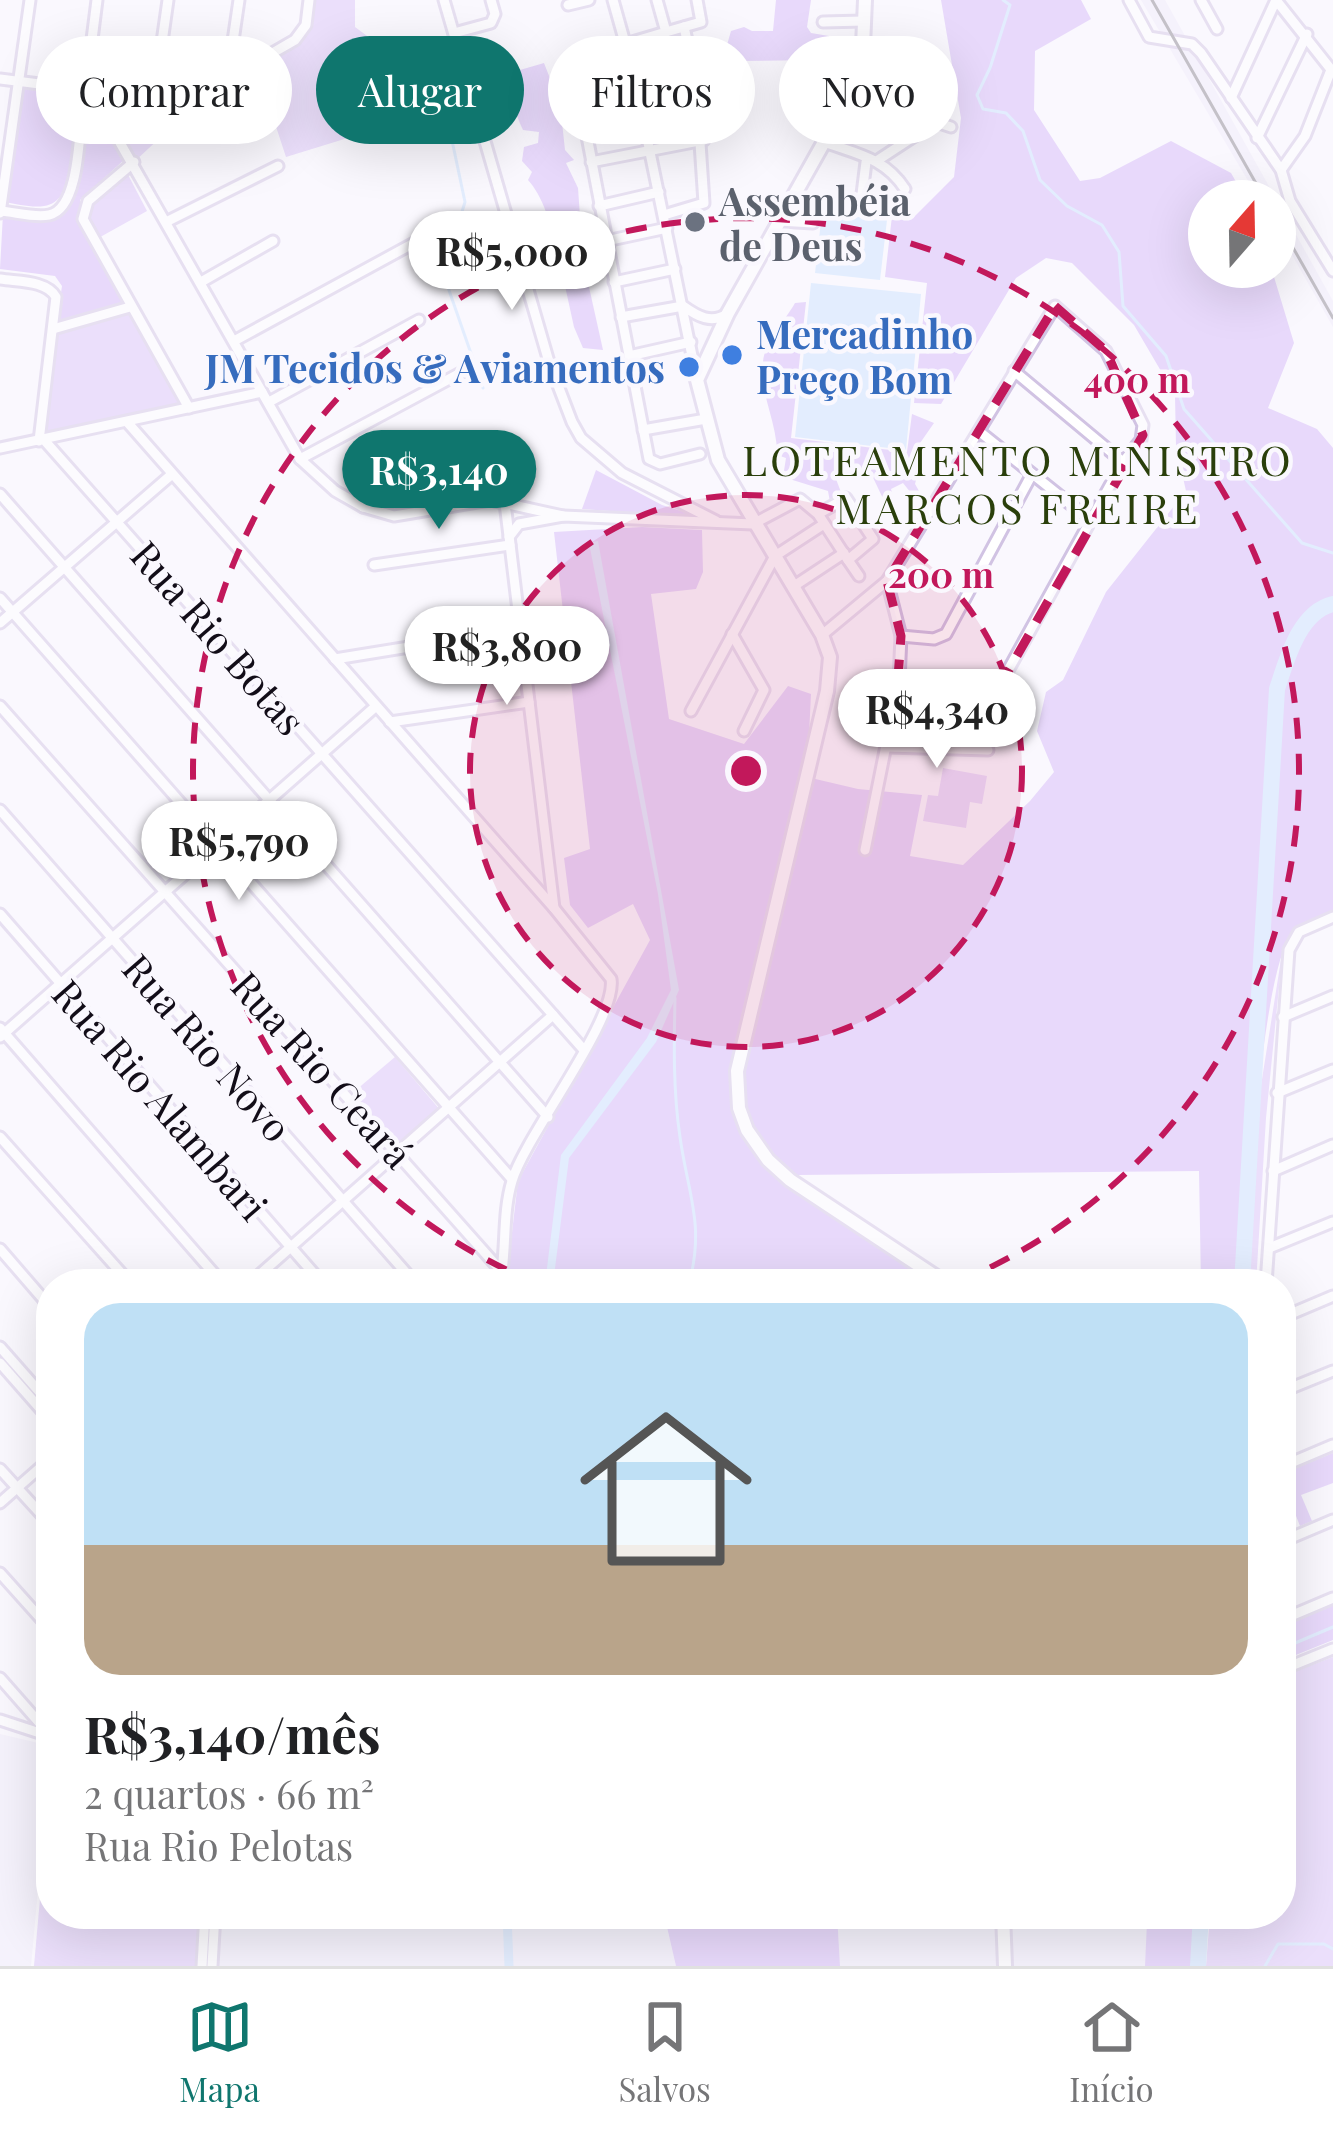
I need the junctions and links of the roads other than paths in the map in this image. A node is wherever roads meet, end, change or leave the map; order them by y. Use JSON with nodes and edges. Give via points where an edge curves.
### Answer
{"nodes":[{"id":1,"x":30,"y":0,"type":"edge"},
{"id":2,"x":98,"y":0,"type":"edge"},
{"id":3,"x":168,"y":0,"type":"edge"},
{"id":4,"x":239,"y":0,"type":"edge"},
{"id":5,"x":309,"y":0,"type":"edge"},
{"id":6,"x":444,"y":0,"type":"edge"},
{"id":7,"x":491,"y":0,"type":"edge"},
{"id":8,"x":589,"y":0,"type":"edge"},
{"id":9,"x":614,"y":0,"type":"edge"},
{"id":10,"x":657,"y":0,"type":"edge"},
{"id":11,"x":697,"y":0,"type":"edge"},
{"id":12,"x":866,"y":0,"type":"edge"},
{"id":13,"x":1129,"y":0,"type":"edge"},
{"id":14,"x":1201,"y":0,"type":"edge"},
{"id":15,"x":1276,"y":0,"type":"edge"},
{"id":16,"x":568,"y":5,"type":"dead end"},
{"id":17,"x":864,"y":21,"type":"junction"},
{"id":18,"x":823,"y":22,"type":"dead end"},
{"id":19,"x":684,"y":27,"type":"junction"},
{"id":20,"x":1217,"y":29,"type":"dead end"},
{"id":21,"x":666,"y":32,"type":"junction"},
{"id":22,"x":454,"y":34,"type":"junction"},
{"id":23,"x":1307,"y":34,"type":"junction"},
{"id":24,"x":93,"y":36,"type":"edge"},
{"id":25,"x":163,"y":36,"type":"edge"},
{"id":26,"x":234,"y":36,"type":"edge"},
{"id":27,"x":622,"y":36,"type":"edge"},
{"id":28,"x":652,"y":36,"type":"edge"},
{"id":29,"x":686,"y":36,"type":"edge"},
{"id":30,"x":862,"y":36,"type":"edge"},
{"id":31,"x":292,"y":42,"type":"edge"},
{"id":32,"x":1333,"y":45,"type":"edge"},
{"id":33,"x":1322,"y":55,"type":"junction"},
{"id":34,"x":1332,"y":71,"type":"edge"},
{"id":35,"x":0,"y":79,"type":"edge"},
{"id":36,"x":19,"y":81,"type":"junction"},
{"id":37,"x":36,"y":83,"type":"edge"},
{"id":38,"x":1231,"y":98,"type":"junction"},
{"id":39,"x":1257,"y":137,"type":"junction"},
{"id":40,"x":77,"y":144,"type":"edge"},
{"id":41,"x":124,"y":144,"type":"edge"},
{"id":42,"x":588,"y":144,"type":"edge"},
{"id":43,"x":648,"y":144,"type":"edge"},
{"id":44,"x":694,"y":144,"type":"edge"},
{"id":45,"x":700,"y":144,"type":"edge"},
{"id":46,"x":823,"y":144,"type":"edge"},
{"id":47,"x":829,"y":144,"type":"edge"},
{"id":48,"x":899,"y":144,"type":"edge"},
{"id":49,"x":649,"y":151,"type":"junction"},
{"id":50,"x":872,"y":161,"type":"junction"},
{"id":51,"x":134,"y":162,"type":"junction"},
{"id":52,"x":591,"y":162,"type":"junction"},
{"id":53,"x":278,"y":166,"type":"dead end"},
{"id":54,"x":1281,"y":170,"type":"junction"},
{"id":55,"x":905,"y":189,"type":"dead end"},
{"id":56,"x":659,"y":192,"type":"junction"},
{"id":57,"x":599,"y":206,"type":"junction"},
{"id":58,"x":0,"y":212,"type":"edge"},
{"id":59,"x":664,"y":214,"type":"junction"},
{"id":60,"x":168,"y":221,"type":"junction"},
{"id":61,"x":779,"y":221,"type":"junction"},
{"id":62,"x":667,"y":228,"type":"junction"},
{"id":63,"x":425,"y":237,"type":"dead end"},
{"id":64,"x":606,"y":241,"type":"junction"},
{"id":65,"x":273,"y":242,"type":"dead end"},
{"id":66,"x":675,"y":269,"type":"junction"},
{"id":67,"x":1333,"y":271,"type":"edge"},
{"id":68,"x":0,"y":279,"type":"edge"},
{"id":69,"x":201,"y":282,"type":"junction"},
{"id":70,"x":614,"y":282,"type":"junction"},
{"id":71,"x":683,"y":306,"type":"junction"},
{"id":72,"x":130,"y":307,"type":"junction"},
{"id":73,"x":728,"y":313,"type":"junction"},
{"id":74,"x":621,"y":317,"type":"junction"},
{"id":75,"x":419,"y":320,"type":"dead end"},
{"id":76,"x":52,"y":329,"type":"junction"},
{"id":77,"x":234,"y":341,"type":"junction"},
{"id":78,"x":691,"y":342,"type":"junction"},
{"id":79,"x":628,"y":356,"type":"junction"},
{"id":80,"x":466,"y":370,"type":"dead end"},
{"id":81,"x":1014,"y":371,"type":"junction"},
{"id":82,"x":697,"y":380,"type":"junction"},
{"id":83,"x":262,"y":392,"type":"junction"},
{"id":84,"x":269,"y":403,"type":"junction"},
{"id":85,"x":189,"y":408,"type":"junction"},
{"id":86,"x":706,"y":418,"type":"junction"},
{"id":87,"x":128,"y":423,"type":"junction"},
{"id":88,"x":644,"y":430,"type":"junction"},
{"id":89,"x":980,"y":432,"type":"junction"},
{"id":90,"x":42,"y":441,"type":"junction"},
{"id":91,"x":0,"y":448,"type":"edge"},
{"id":92,"x":700,"y":454,"type":"dead end"},
{"id":93,"x":300,"y":459,"type":"junction"},
{"id":94,"x":1123,"y":462,"type":"junction"},
{"id":95,"x":1032,"y":474,"type":"junction"},
{"id":96,"x":171,"y":475,"type":"junction"},
{"id":97,"x":0,"y":494,"type":"edge"},
{"id":98,"x":490,"y":500,"type":"junction"},
{"id":99,"x":505,"y":503,"type":"junction"},
{"id":100,"x":363,"y":507,"type":"junction"},
{"id":101,"x":563,"y":516,"type":"junction"},
{"id":102,"x":821,"y":519,"type":"junction"},
{"id":103,"x":716,"y":520,"type":"junction"},
{"id":104,"x":1090,"y":520,"type":"junction"},
{"id":105,"x":117,"y":522,"type":"junction"},
{"id":106,"x":753,"y":524,"type":"junction"},
{"id":107,"x":510,"y":541,"type":"junction"},
{"id":108,"x":775,"y":556,"type":"junction"},
{"id":109,"x":846,"y":557,"type":"junction"},
{"id":110,"x":374,"y":565,"type":"dead end"},
{"id":111,"x":65,"y":567,"type":"junction"},
{"id":112,"x":859,"y":576,"type":"dead end"},
{"id":113,"x":887,"y":581,"type":"junction"},
{"id":114,"x":794,"y":586,"type":"junction"},
{"id":115,"x":0,"y":598,"type":"edge"},
{"id":116,"x":13,"y":612,"type":"junction"},
{"id":117,"x":0,"y":623,"type":"edge"},
{"id":118,"x":520,"y":629,"type":"junction"},
{"id":119,"x":732,"y":634,"type":"junction"},
{"id":120,"x":822,"y":635,"type":"junction"},
{"id":121,"x":902,"y":636,"type":"junction"},
{"id":122,"x":335,"y":659,"type":"junction"},
{"id":123,"x":529,"y":702,"type":"junction"},
{"id":124,"x":0,"y":706,"type":"edge"},
{"id":125,"x":376,"y":706,"type":"junction"},
{"id":126,"x":896,"y":706,"type":"junction"},
{"id":127,"x":691,"y":711,"type":"dead end"},
{"id":128,"x":389,"y":722,"type":"junction"},
{"id":129,"x":744,"y":730,"type":"dead end"},
{"id":130,"x":887,"y":747,"type":"junction"},
{"id":131,"x":988,"y":750,"type":"dead end"},
{"id":132,"x":322,"y":753,"type":"junction"},
{"id":133,"x":269,"y":800,"type":"junction"},
{"id":134,"x":0,"y":810,"type":"edge"},
{"id":135,"x":217,"y":844,"type":"junction"},
{"id":136,"x":865,"y":850,"type":"dead end"},
{"id":137,"x":164,"y":891,"type":"junction"},
{"id":138,"x":554,"y":908,"type":"junction"},
{"id":139,"x":0,"y":914,"type":"edge"},
{"id":140,"x":1333,"y":917,"type":"edge"},
{"id":141,"x":111,"y":937,"type":"junction"},
{"id":142,"x":60,"y":982,"type":"junction"},
{"id":143,"x":1333,"y":996,"type":"edge"},
{"id":144,"x":553,"y":1015,"type":"junction"},
{"id":145,"x":1283,"y":1017,"type":"junction"},
{"id":146,"x":1,"y":1033,"type":"edge"},
{"id":147,"x":584,"y":1050,"type":"junction"},
{"id":148,"x":500,"y":1062,"type":"junction"},
{"id":149,"x":1333,"y":1070,"type":"edge"},
{"id":150,"x":1277,"y":1093,"type":"junction"},
{"id":151,"x":448,"y":1107,"type":"junction"},
{"id":152,"x":548,"y":1117,"type":"junction"},
{"id":153,"x":0,"y":1137,"type":"edge"},
{"id":154,"x":1333,"y":1145,"type":"edge"},
{"id":155,"x":397,"y":1153,"type":"junction"},
{"id":156,"x":1273,"y":1171,"type":"junction"},
{"id":157,"x":512,"y":1179,"type":"junction"},
{"id":158,"x":343,"y":1201,"type":"junction"},
{"id":159,"x":1333,"y":1222,"type":"edge"},
{"id":160,"x":290,"y":1247,"type":"junction"},
{"id":161,"x":1268,"y":1248,"type":"junction"},
{"id":162,"x":0,"y":1249,"type":"edge"},
{"id":163,"x":118,"y":1269,"type":"edge"},
{"id":164,"x":210,"y":1269,"type":"edge"},
{"id":165,"x":265,"y":1269,"type":"edge"},
{"id":166,"x":309,"y":1269,"type":"edge"},
{"id":167,"x":403,"y":1269,"type":"edge"},
{"id":168,"x":494,"y":1269,"type":"edge"},
{"id":169,"x":502,"y":1269,"type":"edge"},
{"id":170,"x":924,"y":1269,"type":"edge"},
{"id":171,"x":1266,"y":1269,"type":"edge"},
{"id":172,"x":36,"y":1291,"type":"edge"},
{"id":173,"x":1333,"y":1296,"type":"edge"},
{"id":174,"x":1296,"y":1312,"type":"edge"},
{"id":175,"x":0,"y":1347,"type":"edge"},
{"id":176,"x":0,"y":1364,"type":"edge"},
{"id":177,"x":1333,"y":1371,"type":"edge"},
{"id":178,"x":1296,"y":1386,"type":"edge"},
{"id":179,"x":36,"y":1388,"type":"edge"},
{"id":180,"x":36,"y":1404,"type":"edge"},
{"id":181,"x":1333,"y":1445,"type":"edge"},
{"id":182,"x":1296,"y":1461,"type":"edge"},
{"id":183,"x":0,"y":1469,"type":"edge"},
{"id":184,"x":36,"y":1471,"type":"edge"},
{"id":185,"x":17,"y":1488,"type":"junction"},
{"id":186,"x":0,"y":1503,"type":"edge"},
{"id":187,"x":36,"y":1509,"type":"edge"},
{"id":188,"x":1333,"y":1520,"type":"edge"},
{"id":189,"x":1296,"y":1536,"type":"edge"},
{"id":190,"x":0,"y":1573,"type":"edge"},
{"id":191,"x":1333,"y":1598,"type":"edge"},
{"id":192,"x":36,"y":1613,"type":"edge"},
{"id":193,"x":1296,"y":1614,"type":"edge"},
{"id":194,"x":1333,"y":1649,"type":"edge"},
{"id":195,"x":1296,"y":1664,"type":"edge"},
{"id":196,"x":0,"y":1678,"type":"edge"},
{"id":197,"x":36,"y":1719,"type":"edge"},
{"id":198,"x":0,"y":1720,"type":"edge"},
{"id":199,"x":36,"y":1731,"type":"edge"},
{"id":200,"x":204,"y":1929,"type":"edge"},
{"id":201,"x":214,"y":1929,"type":"edge"},
{"id":202,"x":1004,"y":1929,"type":"edge"},
{"id":203,"x":202,"y":1966,"type":"edge"},
{"id":204,"x":212,"y":1966,"type":"edge"},
{"id":205,"x":1005,"y":1966,"type":"edge"}],
"edges":[{"from":1,"to":36,"type":"street"},
{"from":2,"to":24,"type":"street"},
{"from":3,"to":25,"type":"street"},
{"from":4,"to":26,"type":"street"},
{"from":5,"to":31,"type":"street","via":[[306,25]]},
{"from":6,"to":22,"type":"street"},
{"from":7,"to":22,"type":"street","via":[[494,20]]},
{"from":8,"to":16,"type":"street"},
{"from":9,"to":27,"type":"street"},
{"from":10,"to":21,"type":"street"},
{"from":11,"to":19,"type":"street","via":[[702,20]]},
{"from":12,"to":17,"type":"main road"},
{"from":13,"to":38,"type":"street","via":[[1149,37],[1196,46]]},
{"from":14,"to":20,"type":"street"},
{"from":15,"to":23,"type":"street"},
{"from":15,"to":38,"type":"street"},
{"from":17,"to":18,"type":"street"},
{"from":17,"to":30,"type":"main road"},
{"from":19,"to":21,"type":"street"},
{"from":19,"to":29,"type":"street"},
{"from":21,"to":28,"type":"street"},
{"from":22,"to":103,"type":"street","via":[[572,422],[622,473]]},
{"from":23,"to":33,"type":"street"},
{"from":23,"to":39,"type":"street"},
{"from":32,"to":33,"type":"street"},
{"from":33,"to":34,"type":"street"},
{"from":34,"to":54,"type":"street"},
{"from":35,"to":36,"type":"street"},
{"from":36,"to":37,"type":"street"},
{"from":36,"to":58,"type":"street"},
{"from":38,"to":39,"type":"street"},
{"from":39,"to":54,"type":"street"},
{"from":40,"to":58,"type":"street","via":[[63,208],[45,216]]},
{"from":41,"to":51,"type":"street"},
{"from":42,"to":52,"type":"street"},
{"from":43,"to":49,"type":"street"},
{"from":44,"to":49,"type":"street"},
{"from":45,"to":59,"type":"street","via":[[704,203]]},
{"from":46,"to":61,"type":"main road"},
{"from":47,"to":50,"type":"street"},
{"from":48,"to":50,"type":"street"},
{"from":49,"to":52,"type":"street"},
{"from":49,"to":56,"type":"street"},
{"from":50,"to":55,"type":"street"},
{"from":50,"to":61,"type":"street","via":[[854,204],[816,201],[813,223]]},
{"from":51,"to":60,"type":"street"},
{"from":51,"to":72,"type":"street","via":[[82,214]]},
{"from":52,"to":57,"type":"street"},
{"from":53,"to":60,"type":"street"},
{"from":54,"to":67,"type":"street","via":[[1290,201]]},
{"from":56,"to":57,"type":"street"},
{"from":56,"to":59,"type":"street"},
{"from":57,"to":64,"type":"street"},
{"from":59,"to":62,"type":"street"},
{"from":60,"to":69,"type":"street"},
{"from":61,"to":73,"type":"main road"},
{"from":62,"to":64,"type":"street"},
{"from":62,"to":66,"type":"street"},
{"from":63,"to":77,"type":"street"},
{"from":64,"to":70,"type":"street"},
{"from":65,"to":69,"type":"street"},
{"from":66,"to":70,"type":"street"},
{"from":66,"to":71,"type":"street"},
{"from":68,"to":76,"type":"street","via":[[50,288]]},
{"from":69,"to":77,"type":"street"},
{"from":70,"to":74,"type":"street"},
{"from":71,"to":73,"type":"street","via":[[704,318]]},
{"from":71,"to":74,"type":"street"},
{"from":71,"to":78,"type":"street"},
{"from":72,"to":76,"type":"street"},
{"from":72,"to":85,"type":"street"},
{"from":73,"to":82,"type":"main road"},
{"from":74,"to":79,"type":"street"},
{"from":75,"to":84,"type":"street"},
{"from":76,"to":90,"type":"street"},
{"from":77,"to":83,"type":"street"},
{"from":78,"to":79,"type":"street"},
{"from":78,"to":82,"type":"street"},
{"from":79,"to":88,"type":"street"},
{"from":80,"to":93,"type":"street"},
{"from":81,"to":89,"type":"street"},
{"from":81,"to":94,"type":"street"},
{"from":81,"to":94,"type":"street","via":[[1053,306],[1106,351],[1143,424]]},
{"from":82,"to":86,"type":"main road"},
{"from":83,"to":84,"type":"street"},
{"from":83,"to":85,"type":"street"},
{"from":84,"to":93,"type":"street"},
{"from":85,"to":87,"type":"street"},
{"from":86,"to":88,"type":"street"},
{"from":86,"to":106,"type":"main road","via":[[718,460]]},
{"from":87,"to":90,"type":"street"},
{"from":87,"to":96,"type":"street"},
{"from":88,"to":92,"type":"street","via":[[649,459],[660,464]]},
{"from":89,"to":95,"type":"street"},
{"from":89,"to":113,"type":"street"},
{"from":90,"to":91,"type":"street"},
{"from":90,"to":105,"type":"street","name":"Rua Rio Botas"},
{"from":93,"to":100,"type":"street"},
{"from":94,"to":104,"type":"street"},
{"from":95,"to":104,"type":"street"},
{"from":95,"to":121,"type":"street","via":[[946,634]]},
{"from":96,"to":105,"type":"street"},
{"from":96,"to":122,"type":"street"},
{"from":97,"to":111,"type":"street"},
{"from":98,"to":99,"type":"street"},
{"from":98,"to":100,"type":"street","via":[[394,516]]},
{"from":98,"to":100,"type":"street","via":[[442,463]]},
{"from":99,"to":101,"type":"street"},
{"from":99,"to":107,"type":"street"},
{"from":101,"to":103,"type":"street"},
{"from":101,"to":107,"type":"street","via":[[520,524]]},
{"from":102,"to":106,"type":"street","via":[[795,499]]},
{"from":102,"to":108,"type":"street"},
{"from":102,"to":109,"type":"street"},
{"from":102,"to":109,"type":"street","via":[[846,498],[871,531],[871,542]]},
{"from":103,"to":106,"type":"street"},
{"from":104,"to":126,"type":"street","via":[[990,703]]},
{"from":105,"to":111,"type":"street"},
{"from":105,"to":132,"type":"street","name":"Rua Rio Botas"},
{"from":106,"to":108,"type":"main road"},
{"from":107,"to":110,"type":"street"},
{"from":107,"to":118,"type":"street"},
{"from":108,"to":114,"type":"main road"},
{"from":108,"to":119,"type":"street"},
{"from":109,"to":112,"type":"street"},
{"from":109,"to":114,"type":"street"},
{"from":111,"to":116,"type":"street"},
{"from":111,"to":133,"type":"street"},
{"from":113,"to":120,"type":"street"},
{"from":113,"to":121,"type":"street"},
{"from":114,"to":120,"type":"main road"},
{"from":115,"to":116,"type":"street"},
{"from":116,"to":117,"type":"street"},
{"from":116,"to":135,"type":"street"},
{"from":118,"to":122,"type":"street"},
{"from":118,"to":123,"type":"street"},
{"from":119,"to":127,"type":"street"},
{"from":119,"to":129,"type":"street","via":[[764,690]]},
{"from":120,"to":170,"type":"main road","via":[[830,657],[827,691],[736,1088],[754,1143],[790,1180]]},
{"from":121,"to":126,"type":"street"},
{"from":122,"to":125,"type":"street"},
{"from":123,"to":128,"type":"street"},
{"from":123,"to":138,"type":"street"},
{"from":124,"to":137,"type":"street","name":"Rua Rio Ceará"},
{"from":125,"to":128,"type":"street"},
{"from":125,"to":132,"type":"street"},
{"from":126,"to":130,"type":"street"},
{"from":128,"to":138,"type":"street"},
{"from":130,"to":131,"type":"street"},
{"from":130,"to":136,"type":"street"},
{"from":132,"to":133,"type":"street"},
{"from":132,"to":144,"type":"street","name":"Rua Rio Botas"},
{"from":133,"to":135,"type":"street"},
{"from":133,"to":148,"type":"street"},
{"from":134,"to":141,"type":"street","name":"Rua Rio Novo"},
{"from":135,"to":137,"type":"street"},
{"from":135,"to":151,"type":"street"},
{"from":137,"to":141,"type":"street"},
{"from":137,"to":155,"type":"street","name":"Rua Rio Ceará"},
{"from":138,"to":147,"type":"street","via":[[612,984]]},
{"from":139,"to":142,"type":"street","name":"Rua Rio Alambari"},
{"from":140,"to":145,"type":"street","via":[[1298,932]]},
{"from":141,"to":142,"type":"street"},
{"from":141,"to":158,"type":"street","name":"Rua Rio Novo"},
{"from":142,"to":146,"type":"street"},
{"from":142,"to":160,"type":"street","name":"Rua Rio Alambari"},
{"from":143,"to":145,"type":"street"},
{"from":144,"to":147,"type":"street","name":"Rua Rio Botas"},
{"from":144,"to":148,"type":"street"},
{"from":145,"to":150,"type":"street"},
{"from":146,"to":164,"type":"street"},
{"from":147,"to":152,"type":"street"},
{"from":148,"to":151,"type":"street"},
{"from":148,"to":152,"type":"street"},
{"from":149,"to":150,"type":"street"},
{"from":150,"to":156,"type":"street"},
{"from":151,"to":155,"type":"street"},
{"from":151,"to":157,"type":"street"},
{"from":152,"to":157,"type":"street"},
{"from":153,"to":163,"type":"street"},
{"from":154,"to":156,"type":"street"},
{"from":155,"to":158,"type":"street"},
{"from":155,"to":168,"type":"street","name":"Rua Rio Ceará"},
{"from":156,"to":161,"type":"street"},
{"from":157,"to":169,"type":"street"},
{"from":158,"to":160,"type":"street"},
{"from":158,"to":167,"type":"street","name":"Rua Rio Novo"},
{"from":159,"to":161,"type":"street"},
{"from":160,"to":165,"type":"street"},
{"from":160,"to":166,"type":"street","name":"Rua Rio Alambari"},
{"from":161,"to":171,"type":"street"},
{"from":162,"to":172,"type":"street"},
{"from":173,"to":174,"type":"street"},
{"from":175,"to":179,"type":"street"},
{"from":176,"to":180,"type":"street"},
{"from":177,"to":178,"type":"street"},
{"from":181,"to":182,"type":"street"},
{"from":183,"to":185,"type":"street"},
{"from":184,"to":185,"type":"street"},
{"from":185,"to":186,"type":"street"},
{"from":185,"to":187,"type":"street"},
{"from":188,"to":189,"type":"street"},
{"from":190,"to":192,"type":"street"},
{"from":191,"to":193,"type":"street"},
{"from":194,"to":195,"type":"street"},
{"from":196,"to":197,"type":"street"},
{"from":198,"to":199,"type":"street"},
{"from":200,"to":203,"type":"street"},
{"from":201,"to":204,"type":"street"},
{"from":202,"to":205,"type":"main road"}]}
